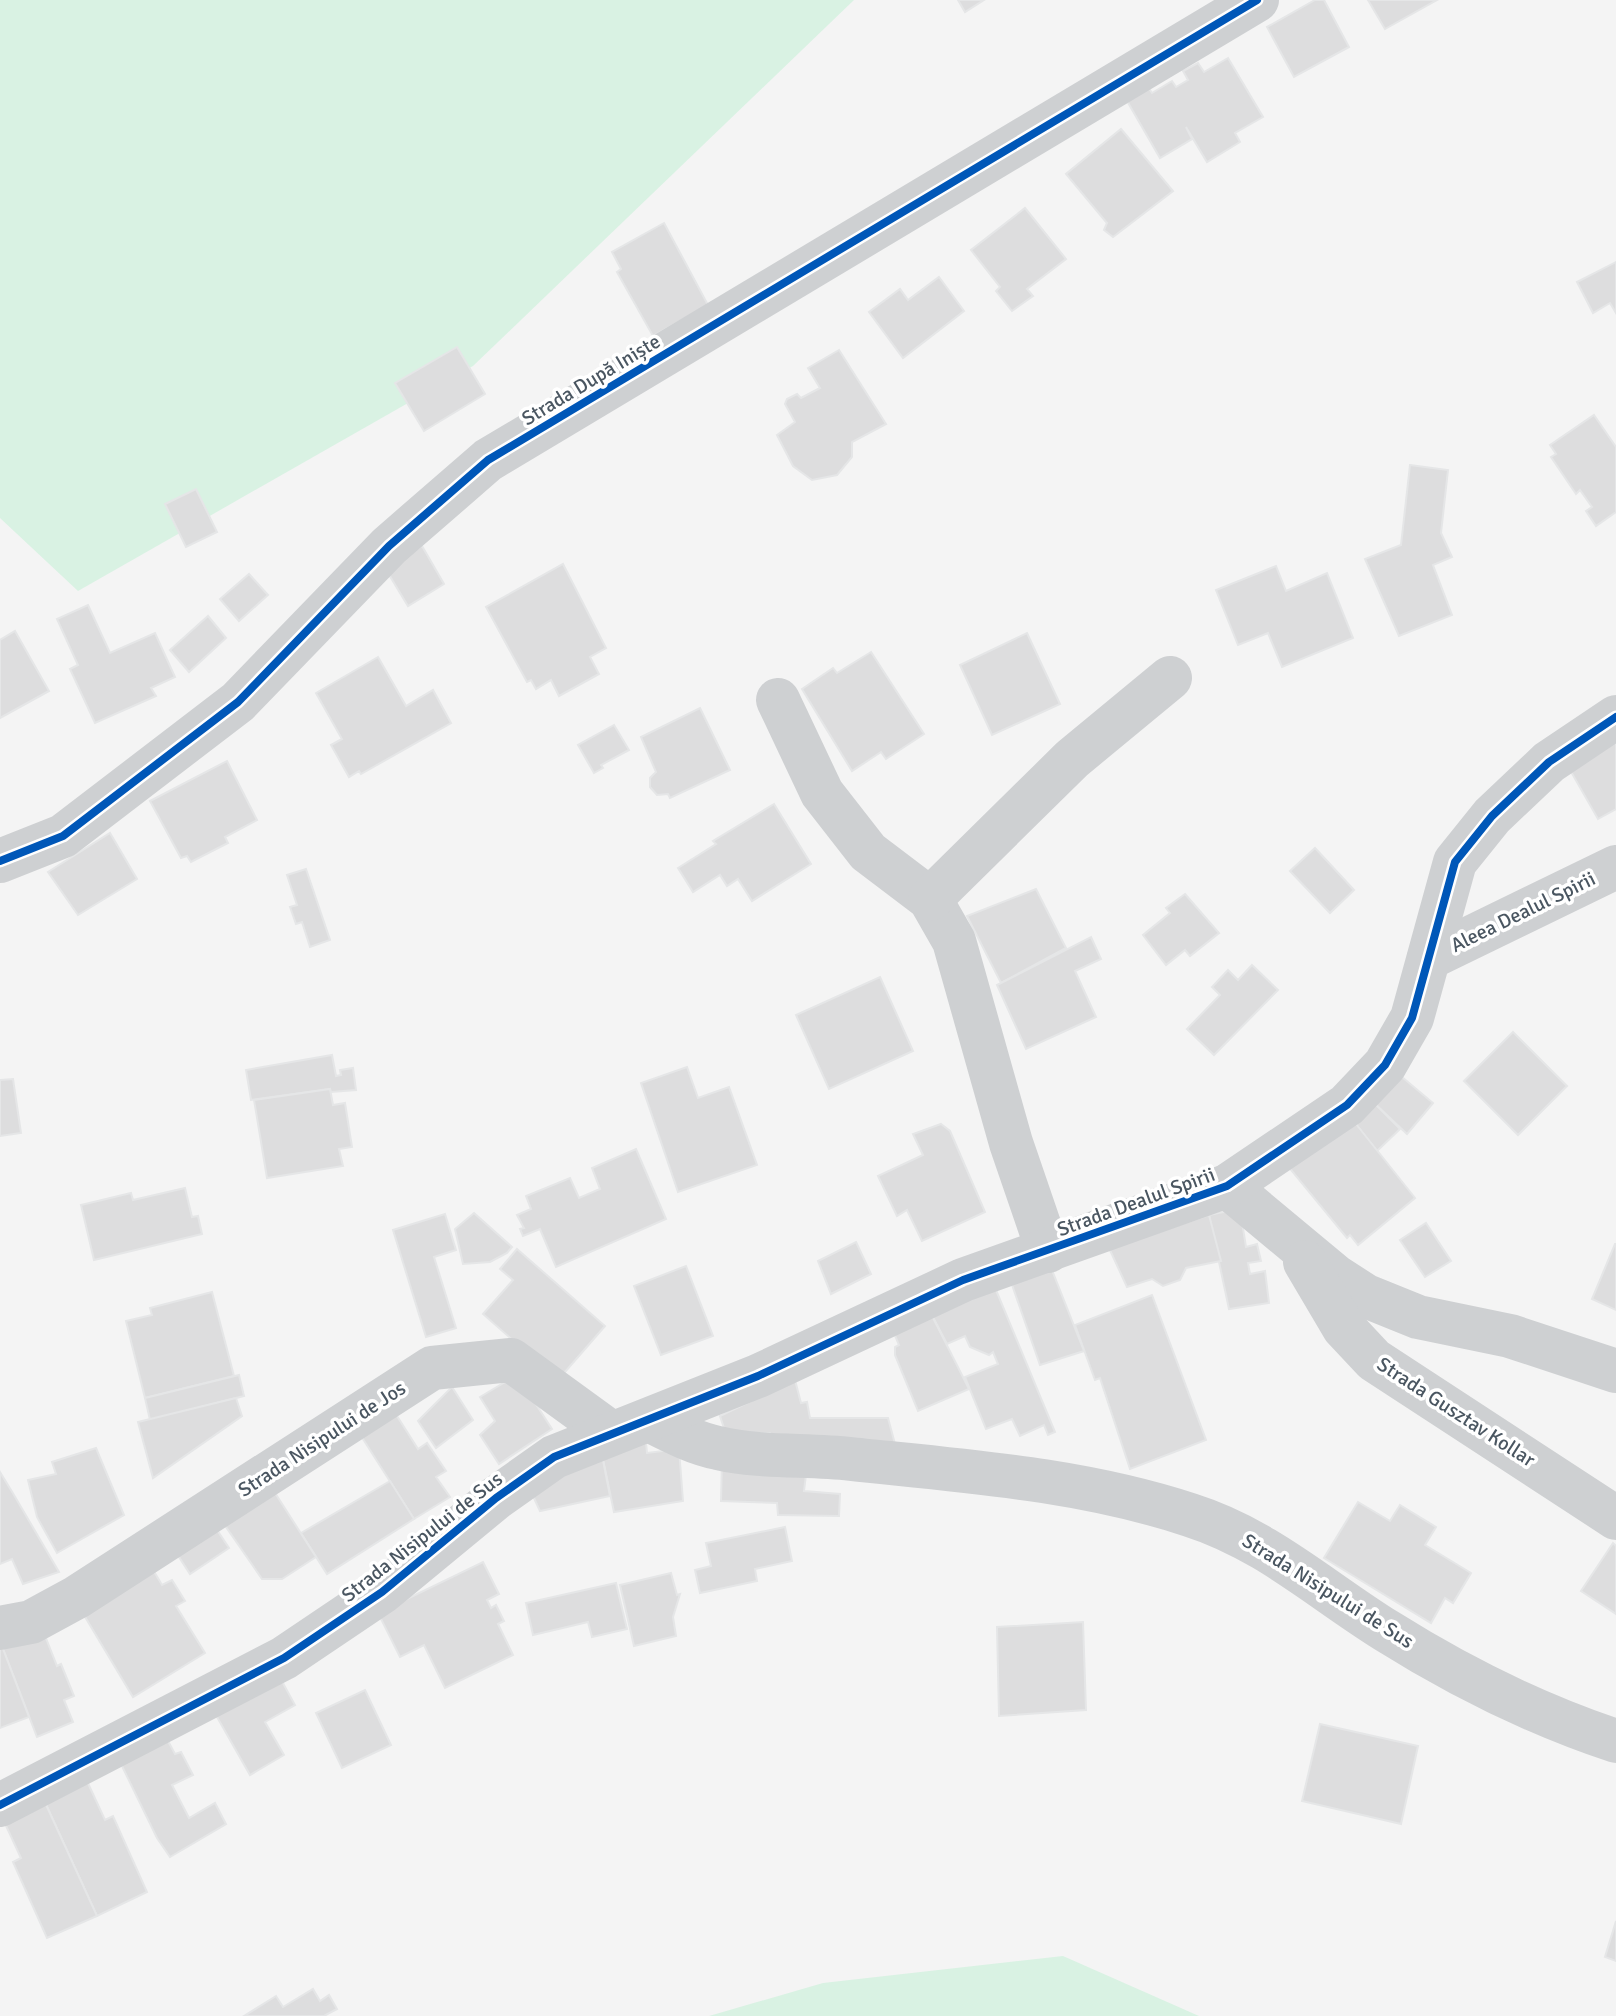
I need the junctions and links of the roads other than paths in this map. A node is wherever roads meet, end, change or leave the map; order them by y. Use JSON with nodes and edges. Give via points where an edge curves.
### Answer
{"nodes":[{"id":1,"x":1257,"y":0,"type":"edge"},
{"id":2,"x":1170,"y":678,"type":"dead end"},
{"id":3,"x":778,"y":700,"type":"dead end"},
{"id":4,"x":1616,"y":717,"type":"edge"},
{"id":5,"x":0,"y":861,"type":"edge"},
{"id":6,"x":1616,"y":867,"type":"edge"},
{"id":7,"x":930,"y":899,"type":"junction"},
{"id":8,"x":1429,"y":958,"type":"junction"},
{"id":9,"x":1227,"y":1186,"type":"junction"},
{"id":10,"x":1294,"y":1242,"type":"junction"},
{"id":11,"x":1048,"y":1251,"type":"junction"},
{"id":12,"x":1616,"y":1371,"type":"edge"},
{"id":13,"x":631,"y":1427,"type":"junction"},
{"id":14,"x":1616,"y":1518,"type":"edge"},
{"id":15,"x":0,"y":1628,"type":"edge"},
{"id":16,"x":1616,"y":1741,"type":"edge"},
{"id":17,"x":0,"y":1805,"type":"edge"}],
"edges":[{"from":1,"to":5,"type":"street","name":"Strada După Iniște","via":[[488,460],[389,546],[238,702],[63,836]]},
{"from":2,"to":7,"type":"street","via":[[1072,759]]},
{"from":3,"to":7,"type":"street","via":[[822,793],[868,852]]},
{"from":4,"to":8,"type":"street","name":"Strada Dealul Spirii","via":[[1549,762],[1492,816],[1455,862]]},
{"from":6,"to":8,"type":"street","name":"Aleea Dealul Spirii"},
{"from":7,"to":11,"type":"street","via":[[954,941],[1011,1143]]},
{"from":8,"to":9,"type":"street","name":"Strada Dealul Spirii","via":[[1412,1018],[1385,1065],[1347,1105]]},
{"from":9,"to":10,"type":"street","name":"Strada Gusztav Kollar"},
{"from":9,"to":11,"type":"street","name":"Strada Dealul Spirii"},
{"from":10,"to":12,"type":"street","name":"Strada Gusztav Kollar","via":[[1366,1296],[1405,1312],[1510,1336]]},
{"from":10,"to":14,"type":"street","name":"Strada Gusztav Kollar","via":[[1344,1328],[1374,1360]]},
{"from":11,"to":13,"type":"street","name":"Strada Dealul Spirii","via":[[963,1280],[758,1376]]},
{"from":13,"to":15,"type":"street","name":"Strada Nisipului de Jos","via":[[511,1360],[432,1368],[77,1597],[31,1622]]},
{"from":13,"to":16,"type":"street","name":"Strada Nisipului de Sus","via":[[722,1449],[1040,1481],[1192,1515],[1255,1541],[1387,1631],[1458,1670]]},
{"from":13,"to":17,"type":"street","name":"Strada Nisipului de Sus","via":[[554,1457],[382,1592],[284,1658]]}]}
